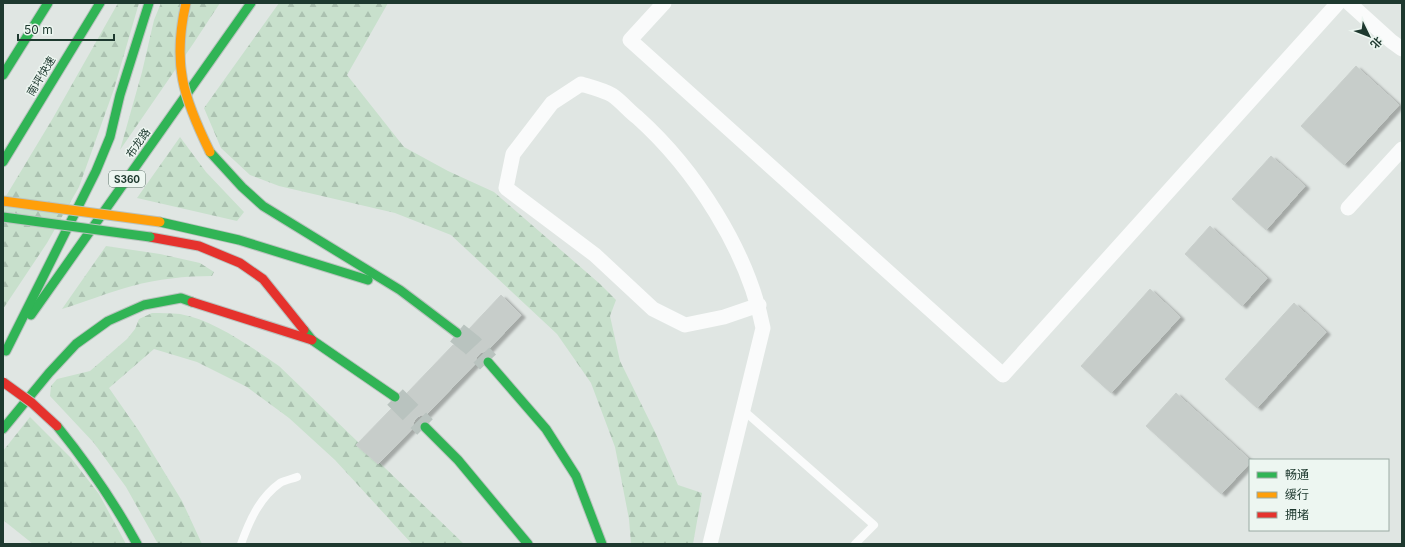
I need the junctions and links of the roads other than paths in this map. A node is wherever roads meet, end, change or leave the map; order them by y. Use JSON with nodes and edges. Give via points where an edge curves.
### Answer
{"nodes":[{"id":1,"x":47,"y":3,"type":"edge"},
{"id":2,"x":100,"y":3,"type":"edge"},
{"id":3,"x":149,"y":3,"type":"edge"},
{"id":4,"x":186,"y":3,"type":"edge"},
{"id":5,"x":251,"y":3,"type":"edge"},
{"id":6,"x":664,"y":3,"type":"edge"},
{"id":7,"x":1338,"y":3,"type":"edge"},
{"id":8,"x":1349,"y":3,"type":"edge"},
{"id":9,"x":1402,"y":48,"type":"edge"},
{"id":10,"x":3,"y":75,"type":"edge"},
{"id":11,"x":1402,"y":149,"type":"edge"},
{"id":12,"x":3,"y":162,"type":"edge"},
{"id":13,"x":3,"y":201,"type":"edge"},
{"id":14,"x":1348,"y":208,"type":"dead end"},
{"id":15,"x":3,"y":217,"type":"edge"},
{"id":16,"x":400,"y":290,"type":"junction"},
{"id":17,"x":759,"y":305,"type":"junction"},
{"id":18,"x":457,"y":333,"type":"tunnel mouth"},
{"id":19,"x":312,"y":340,"type":"junction"},
{"id":20,"x":5,"y":353,"type":"edge"},
{"id":21,"x":488,"y":362,"type":"tunnel mouth"},
{"id":22,"x":3,"y":382,"type":"edge"},
{"id":23,"x":395,"y":397,"type":"tunnel mouth"},
{"id":24,"x":743,"y":410,"type":"junction"},
{"id":25,"x":425,"y":427,"type":"tunnel mouth"},
{"id":26,"x":3,"y":429,"type":"edge"},
{"id":27,"x":298,"y":477,"type":"dead end"},
{"id":28,"x":137,"y":544,"type":"edge"},
{"id":29,"x":241,"y":544,"type":"edge"},
{"id":30,"x":528,"y":544,"type":"edge"},
{"id":31,"x":602,"y":544,"type":"edge"},
{"id":32,"x":710,"y":544,"type":"edge"},
{"id":33,"x":855,"y":544,"type":"edge"}],
"edges":[{"from":1,"to":10,"type":"main road"},
{"from":2,"to":12,"type":"main road","name":"南坪快速"},
{"from":3,"to":20,"type":"main road","via":[[110,136],[96,171]]},
{"from":4,"to":16,"type":"main road","bridge":true,"via":[[180,22],[178,55],[184,87],[196,123],[210,152],[249,195],[264,206]]},
{"from":5,"to":20,"type":"main road","name":"布龙路","number":"S360"},
{"from":6,"to":7,"type":"street","via":[[630,40],[1003,375]]},
{"from":8,"to":9,"type":"street"},
{"from":11,"to":14,"type":"street"},
{"from":13,"to":16,"type":"main road","bridge":true,"via":[[186,227],[260,246]]},
{"from":15,"to":19,"type":"main road","bridge":true,"via":[[150,237],[199,246],[222,255],[263,279]]},
{"from":16,"to":18,"type":"main road"},
{"from":17,"to":17,"type":"street","via":[[724,317],[685,325],[653,309],[595,255],[506,188],[513,154],[552,103],[581,84],[612,95],[651,130],[686,169],[715,211],[740,257]]},
{"from":17,"to":24,"type":"street","via":[[763,328]]},
{"from":19,"to":23,"type":"main road"},
{"from":19,"to":26,"type":"main road","via":[[181,298],[144,305],[108,320],[76,344],[48,373]]},
{"from":21,"to":31,"type":"main road","via":[[546,430],[576,476]]},
{"from":22,"to":28,"type":"main road","bridge":true,"via":[[32,403],[57,426],[80,453],[108,493]]},
{"from":24,"to":32,"type":"street"},
{"from":24,"to":33,"type":"lane","via":[[874,525]]},
{"from":25,"to":30,"type":"main road","via":[[458,460]]},
{"from":27,"to":29,"type":"lane","via":[[280,483],[266,495],[251,518]]}]}
